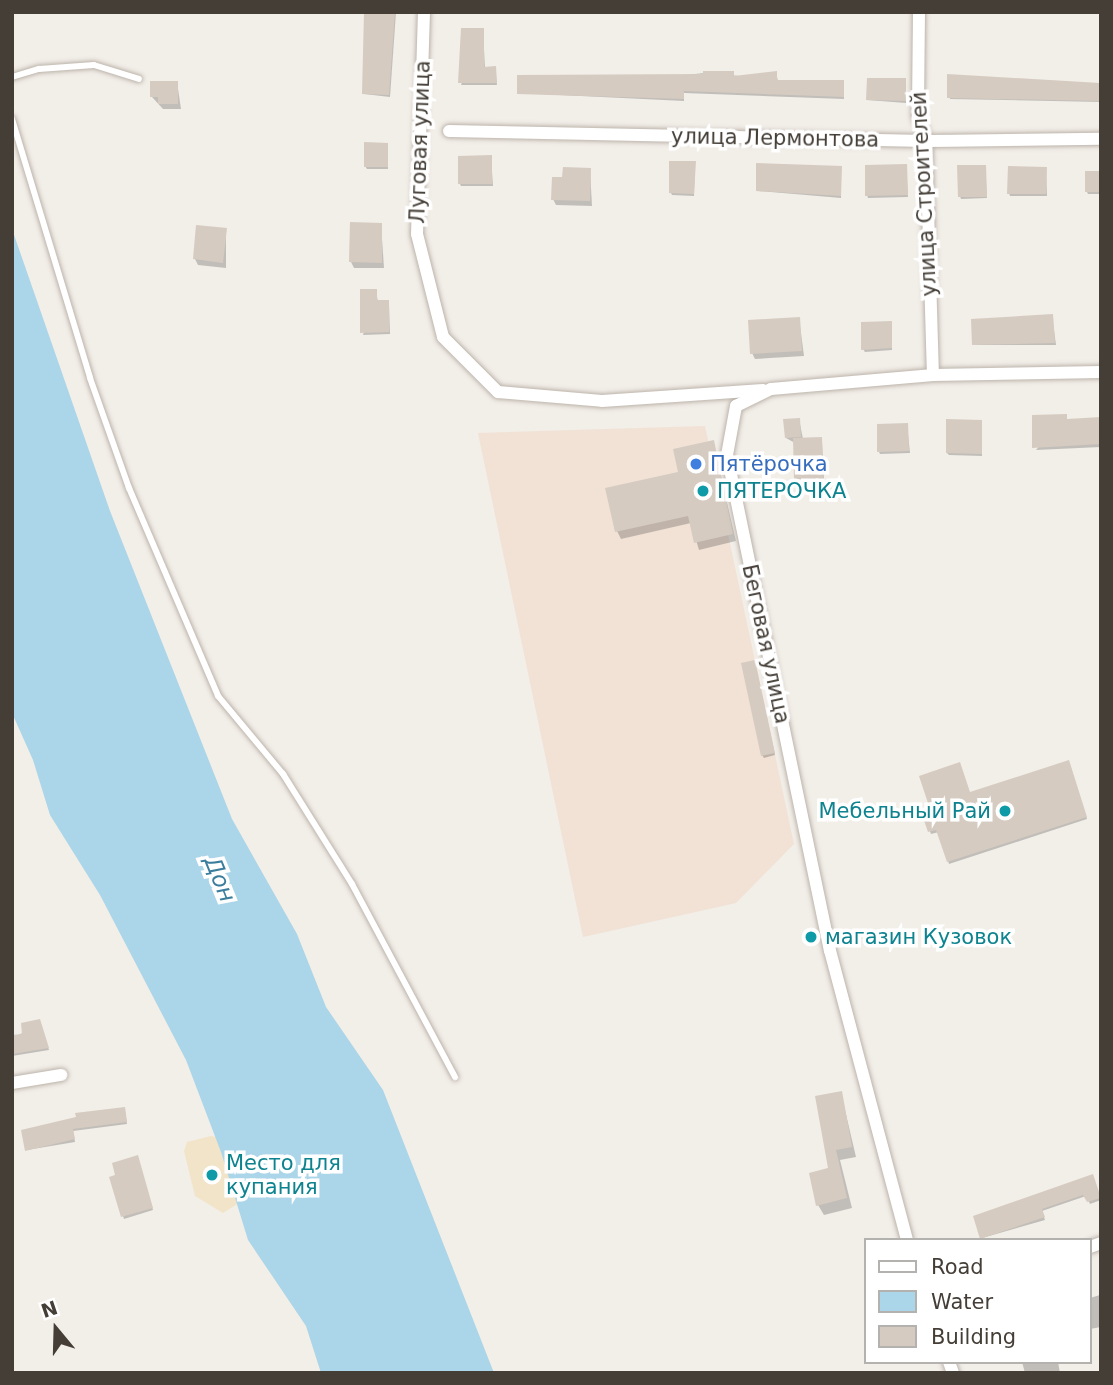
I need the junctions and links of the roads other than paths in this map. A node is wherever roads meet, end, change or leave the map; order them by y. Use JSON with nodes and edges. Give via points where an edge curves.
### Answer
{"nodes":[{"id":1,"x":424,"y":12,"type":"edge"},
{"id":2,"x":919,"y":12,"type":"edge"},
{"id":3,"x":12,"y":77,"type":"edge"},
{"id":4,"x":139,"y":79,"type":"dead end"},
{"id":5,"x":12,"y":119,"type":"edge"},
{"id":6,"x":449,"y":131,"type":"dead end"},
{"id":7,"x":1101,"y":139,"type":"edge"},
{"id":8,"x":926,"y":141,"type":"junction"},
{"id":9,"x":1101,"y":372,"type":"edge"},
{"id":10,"x":933,"y":375,"type":"junction"},
{"id":11,"x":771,"y":389,"type":"junction"},
{"id":12,"x":61,"y":1075,"type":"dead end"},
{"id":13,"x":455,"y":1077,"type":"dead end"},
{"id":14,"x":12,"y":1083,"type":"edge"},
{"id":15,"x":906,"y":1238,"type":"edge"}],
"edges":[{"from":1,"to":11,"type":"street","name":"Луговая улица","via":[[417,234],[443,337],[498,392],[602,401]]},
{"from":2,"to":8,"type":"street","name":"улица Строителей","via":[[918,116]]},
{"from":3,"to":4,"type":"lane","via":[[39,69],[94,65]]},
{"from":5,"to":13,"type":"lane","via":[[94,390],[201,661],[218,696],[283,774],[352,884]]},
{"from":6,"to":8,"type":"street","name":"улица Лермонтова"},
{"from":7,"to":8,"type":"street","name":"улица Лермонтова"},
{"from":8,"to":10,"type":"street","name":"улица Строителей"},
{"from":9,"to":10,"type":"street","name":"Беговая улица"},
{"from":10,"to":11,"type":"street","name":"Беговая улица"},
{"from":11,"to":15,"type":"street","name":"Беговая улица","via":[[736,406],[727,455],[830,951]]},
{"from":12,"to":14,"type":"street"}]}
